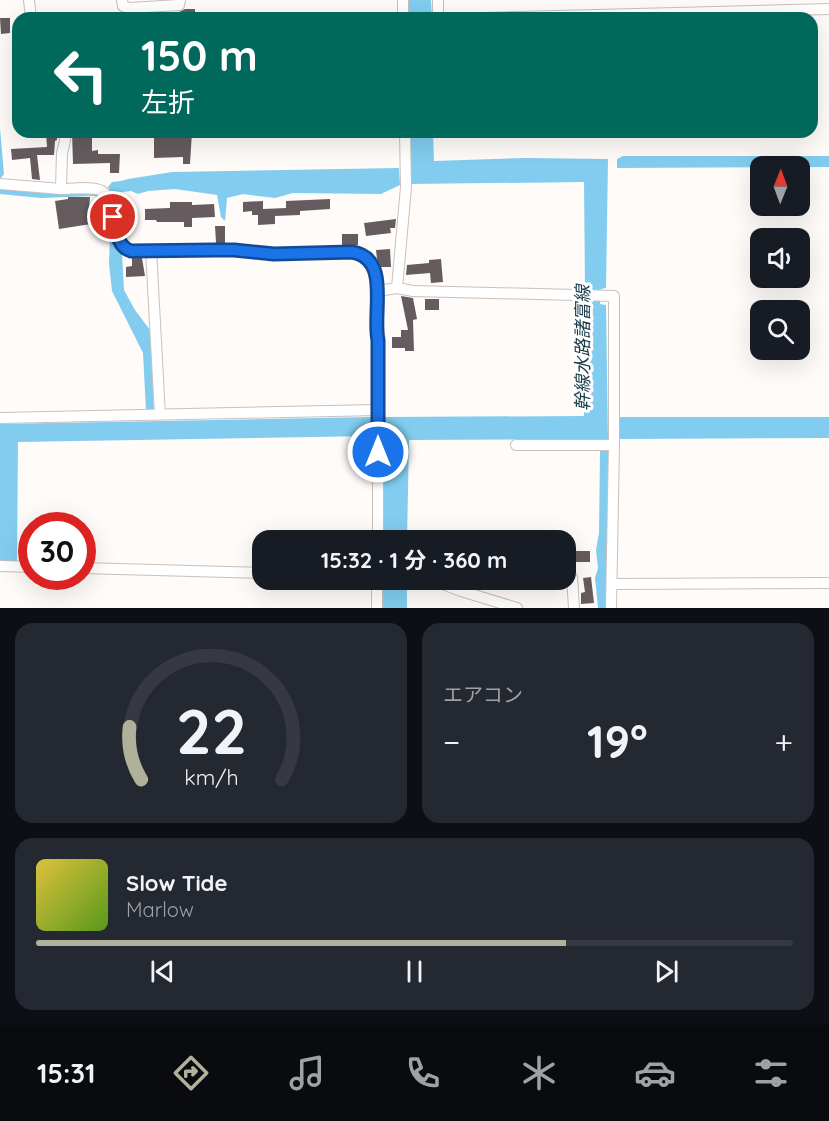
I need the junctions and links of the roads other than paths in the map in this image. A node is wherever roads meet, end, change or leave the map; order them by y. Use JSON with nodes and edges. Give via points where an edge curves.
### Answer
{"nodes":[{"id":1,"x":122,"y":0,"type":"edge"},
{"id":2,"x":180,"y":0,"type":"edge"},
{"id":3,"x":829,"y":9,"type":"edge"},
{"id":4,"x":714,"y":12,"type":"edge"},
{"id":5,"x":65,"y":138,"type":"edge"},
{"id":6,"x":405,"y":138,"type":"edge"},
{"id":7,"x":2,"y":184,"type":"edge"},
{"id":8,"x":61,"y":189,"type":"junction"},
{"id":9,"x":151,"y":250,"type":"junction"},
{"id":10,"x":397,"y":288,"type":"junction"},
{"id":11,"x":378,"y":291,"type":"junction"},
{"id":12,"x":378,"y":410,"type":"junction"},
{"id":13,"x":160,"y":415,"type":"junction"},
{"id":14,"x":0,"y":418,"type":"edge"},
{"id":15,"x":516,"y":445,"type":"dead end"},
{"id":16,"x":614,"y":445,"type":"junction"},
{"id":17,"x":378,"y":530,"type":"edge"},
{"id":18,"x":0,"y":566,"type":"edge"},
{"id":19,"x":18,"y":567,"type":"edge"},
{"id":20,"x":96,"y":568,"type":"edge"},
{"id":21,"x":252,"y":573,"type":"edge"},
{"id":22,"x":829,"y":583,"type":"edge"},
{"id":23,"x":613,"y":584,"type":"junction"},
{"id":24,"x":377,"y":590,"type":"edge"},
{"id":25,"x":458,"y":590,"type":"edge"},
{"id":26,"x":573,"y":590,"type":"edge"},
{"id":27,"x":377,"y":608,"type":"edge"},
{"id":28,"x":517,"y":608,"type":"edge"},
{"id":29,"x":574,"y":608,"type":"edge"},
{"id":30,"x":611,"y":608,"type":"edge"}],
"edges":[{"from":1,"to":2,"type":"street","via":[[123,6],[129,8],[179,5]]},
{"from":3,"to":4,"type":"street"},
{"from":5,"to":8,"type":"street"},
{"from":6,"to":10,"type":"street","via":[[406,187]]},
{"from":7,"to":8,"type":"street"},
{"from":8,"to":9,"type":"street","via":[[97,189],[107,195],[123,248]]},
{"from":9,"to":11,"type":"street","via":[[359,253],[375,269]]},
{"from":9,"to":13,"type":"street"},
{"from":10,"to":11,"type":"street"},
{"from":10,"to":16,"type":"street","via":[[614,296]]},
{"from":11,"to":12,"type":"street"},
{"from":12,"to":13,"type":"street"},
{"from":12,"to":17,"type":"street"},
{"from":13,"to":14,"type":"street"},
{"from":15,"to":16,"type":"street"},
{"from":16,"to":23,"type":"street"},
{"from":18,"to":19,"type":"street"},
{"from":20,"to":21,"type":"street"},
{"from":22,"to":23,"type":"street"},
{"from":23,"to":30,"type":"street"},
{"from":24,"to":27,"type":"street"},
{"from":25,"to":28,"type":"street"},
{"from":26,"to":29,"type":"street"}]}
